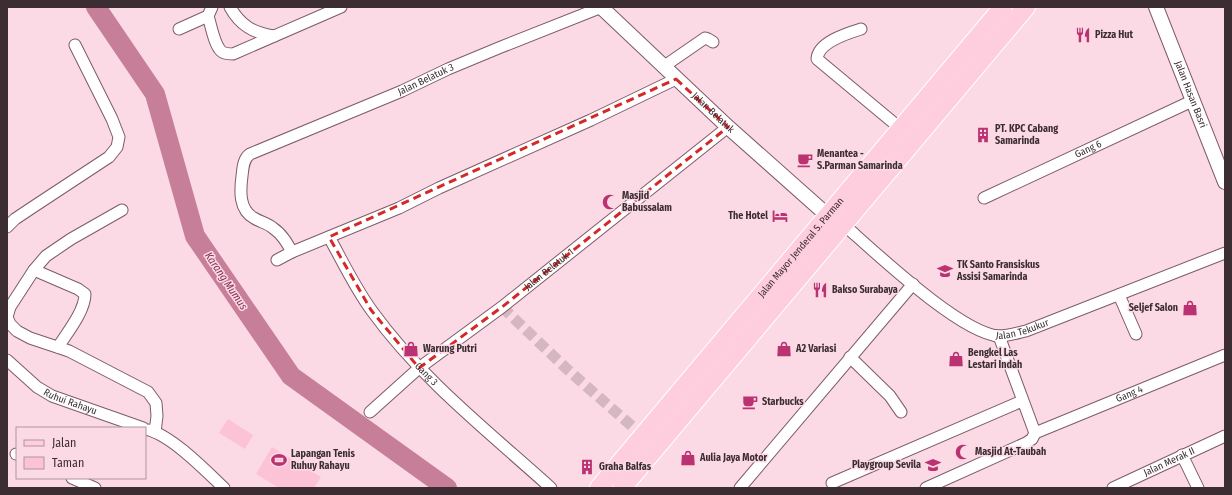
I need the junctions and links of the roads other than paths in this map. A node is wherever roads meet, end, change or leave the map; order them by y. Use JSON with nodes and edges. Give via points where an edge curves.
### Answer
{"nodes":[{"id":1,"x":230,"y":7,"type":"edge"},
{"id":2,"x":341,"y":7,"type":"edge"},
{"id":3,"x":601,"y":7,"type":"edge"},
{"id":4,"x":1003,"y":7,"type":"edge"},
{"id":5,"x":1026,"y":7,"type":"edge"},
{"id":6,"x":1156,"y":7,"type":"edge"},
{"id":7,"x":210,"y":12,"type":"edge"},
{"id":8,"x":179,"y":29,"type":"dead end"},
{"id":9,"x":861,"y":29,"type":"dead end"},
{"id":10,"x":274,"y":36,"type":"junction"},
{"id":11,"x":713,"y":42,"type":"dead end"},
{"id":12,"x":76,"y":44,"type":"dead end"},
{"id":13,"x":663,"y":67,"type":"junction"},
{"id":14,"x":676,"y":79,"type":"junction"},
{"id":15,"x":1192,"y":101,"type":"junction"},
{"id":16,"x":728,"y":127,"type":"junction"},
{"id":17,"x":907,"y":134,"type":"junction"},
{"id":18,"x":1225,"y":182,"type":"edge"},
{"id":19,"x":984,"y":198,"type":"dead end"},
{"id":20,"x":122,"y":210,"type":"dead end"},
{"id":21,"x":827,"y":215,"type":"junction"},
{"id":22,"x":843,"y":224,"type":"junction"},
{"id":23,"x":7,"y":227,"type":"edge"},
{"id":24,"x":329,"y":237,"type":"junction"},
{"id":25,"x":292,"y":252,"type":"junction"},
{"id":26,"x":1225,"y":253,"type":"edge"},
{"id":27,"x":277,"y":260,"type":"dead end"},
{"id":28,"x":34,"y":270,"type":"junction"},
{"id":29,"x":913,"y":284,"type":"junction"},
{"id":30,"x":1119,"y":295,"type":"junction"},
{"id":31,"x":7,"y":317,"type":"edge"},
{"id":32,"x":1136,"y":334,"type":"dead end"},
{"id":33,"x":999,"y":336,"type":"junction"},
{"id":34,"x":58,"y":347,"type":"junction"},
{"id":35,"x":1225,"y":355,"type":"edge"},
{"id":36,"x":850,"y":357,"type":"junction"},
{"id":37,"x":7,"y":360,"type":"edge"},
{"id":38,"x":419,"y":368,"type":"junction"},
{"id":39,"x":1022,"y":401,"type":"junction"},
{"id":40,"x":370,"y":412,"type":"dead end"},
{"id":41,"x":901,"y":412,"type":"dead end"},
{"id":42,"x":141,"y":427,"type":"edge"},
{"id":43,"x":147,"y":429,"type":"edge"},
{"id":44,"x":1034,"y":433,"type":"junction"},
{"id":45,"x":1225,"y":436,"type":"edge"},
{"id":46,"x":1182,"y":455,"type":"junction"},
{"id":47,"x":612,"y":471,"type":"junction"},
{"id":48,"x":74,"y":479,"type":"edge"},
{"id":49,"x":832,"y":483,"type":"dead end"},
{"id":50,"x":95,"y":488,"type":"edge"},
{"id":51,"x":224,"y":488,"type":"edge"},
{"id":52,"x":551,"y":488,"type":"edge"},
{"id":53,"x":588,"y":488,"type":"edge"},
{"id":54,"x":599,"y":488,"type":"edge"},
{"id":55,"x":622,"y":488,"type":"edge"},
{"id":56,"x":740,"y":488,"type":"edge"},
{"id":57,"x":926,"y":488,"type":"edge"},
{"id":58,"x":1113,"y":488,"type":"edge"},
{"id":59,"x":1198,"y":488,"type":"edge"}],
"edges":[{"from":1,"to":10,"type":"street","via":[[236,17],[254,31]]},
{"from":2,"to":10,"type":"street"},
{"from":3,"to":13,"type":"street","name":"Jalan Belatuk"},
{"from":3,"to":25,"type":"street","name":"Jalan Belatuk 3","via":[[501,46],[402,91],[246,156],[242,172],[242,202],[249,214],[281,234]]},
{"from":4,"to":17,"type":"main road","name":"Jalan Mayor Jenderal S. Parman"},
{"from":5,"to":17,"type":"main road","name":"Jalan Mayor Jenderal S. Parman"},
{"from":6,"to":15,"type":"street","name":"Jalan Hasan Basri"},
{"from":7,"to":8,"type":"street"},
{"from":7,"to":10,"type":"street","via":[[217,45],[226,54],[233,54]]},
{"from":9,"to":17,"type":"street","via":[[834,39],[819,53],[818,59]]},
{"from":11,"to":13,"type":"street","via":[[705,38]]},
{"from":12,"to":23,"type":"street","via":[[112,119],[118,137],[117,147],[109,157]]},
{"from":13,"to":14,"type":"street","name":"Jalan Belatuk"},
{"from":14,"to":16,"type":"street","name":"Jalan Belatuk"},
{"from":14,"to":24,"type":"street","via":[[399,208]]},
{"from":15,"to":18,"type":"street","name":"Jalan Hasan Basri"},
{"from":15,"to":19,"type":"street","name":"Gang 6"},
{"from":16,"to":21,"type":"street","name":"Jalan Belatuk"},
{"from":16,"to":38,"type":"street","name":"Jalan Belatuk 1","via":[[502,307]]},
{"from":17,"to":21,"type":"main road","name":"Jalan Mayor Jenderal S. Parman"},
{"from":17,"to":22,"type":"main road","name":"Jalan Mayor Jenderal S. Parman"},
{"from":20,"to":28,"type":"street","via":[[46,256]]},
{"from":21,"to":47,"type":"main road","name":"Jalan Mayor Jenderal S. Parman"},
{"from":22,"to":29,"type":"street","name":"Jalan Tekukur"},
{"from":22,"to":55,"type":"main road","name":"Jalan Mayor Jenderal S. Parman"},
{"from":24,"to":25,"type":"street"},
{"from":24,"to":38,"type":"street","name":"Gang 3","via":[[371,310]]},
{"from":25,"to":27,"type":"street"},
{"from":26,"to":30,"type":"street","name":"Jalan Tekukur"},
{"from":28,"to":31,"type":"street","via":[[10,307]]},
{"from":28,"to":34,"type":"street","via":[[85,294],[82,308]]},
{"from":29,"to":33,"type":"street","name":"Jalan Tekukur","via":[[970,326]]},
{"from":29,"to":36,"type":"street"},
{"from":30,"to":32,"type":"street"},
{"from":30,"to":33,"type":"street","name":"Jalan Tekukur","via":[[1026,331]]},
{"from":31,"to":34,"type":"street","via":[[17,331]]},
{"from":33,"to":39,"type":"street"},
{"from":34,"to":43,"type":"street","via":[[148,392],[156,403],[157,416]]},
{"from":35,"to":44,"type":"street","name":"Gang 4"},
{"from":36,"to":41,"type":"street","via":[[890,396]]},
{"from":36,"to":56,"type":"street"},
{"from":37,"to":42,"type":"street","name":"Ruhui Rahayu","via":[[37,387],[52,396]]},
{"from":38,"to":40,"type":"street","name":"Jalan Belatuk 1"},
{"from":38,"to":52,"type":"street","name":"Gang 3"},
{"from":39,"to":44,"type":"street"},
{"from":39,"to":49,"type":"street"},
{"from":43,"to":51,"type":"street","name":"Ruhui Rahayu","via":[[175,445]]},
{"from":44,"to":57,"type":"street","via":[[1026,444]]},
{"from":45,"to":46,"type":"street","name":"Jalan Merak II"},
{"from":46,"to":58,"type":"street","name":"Jalan Merak II"},
{"from":46,"to":59,"type":"street"},
{"from":47,"to":53,"type":"street"},
{"from":47,"to":54,"type":"main road","name":"Jalan Mayor Jenderal S. Parman"},
{"from":48,"to":50,"type":"street"}]}
